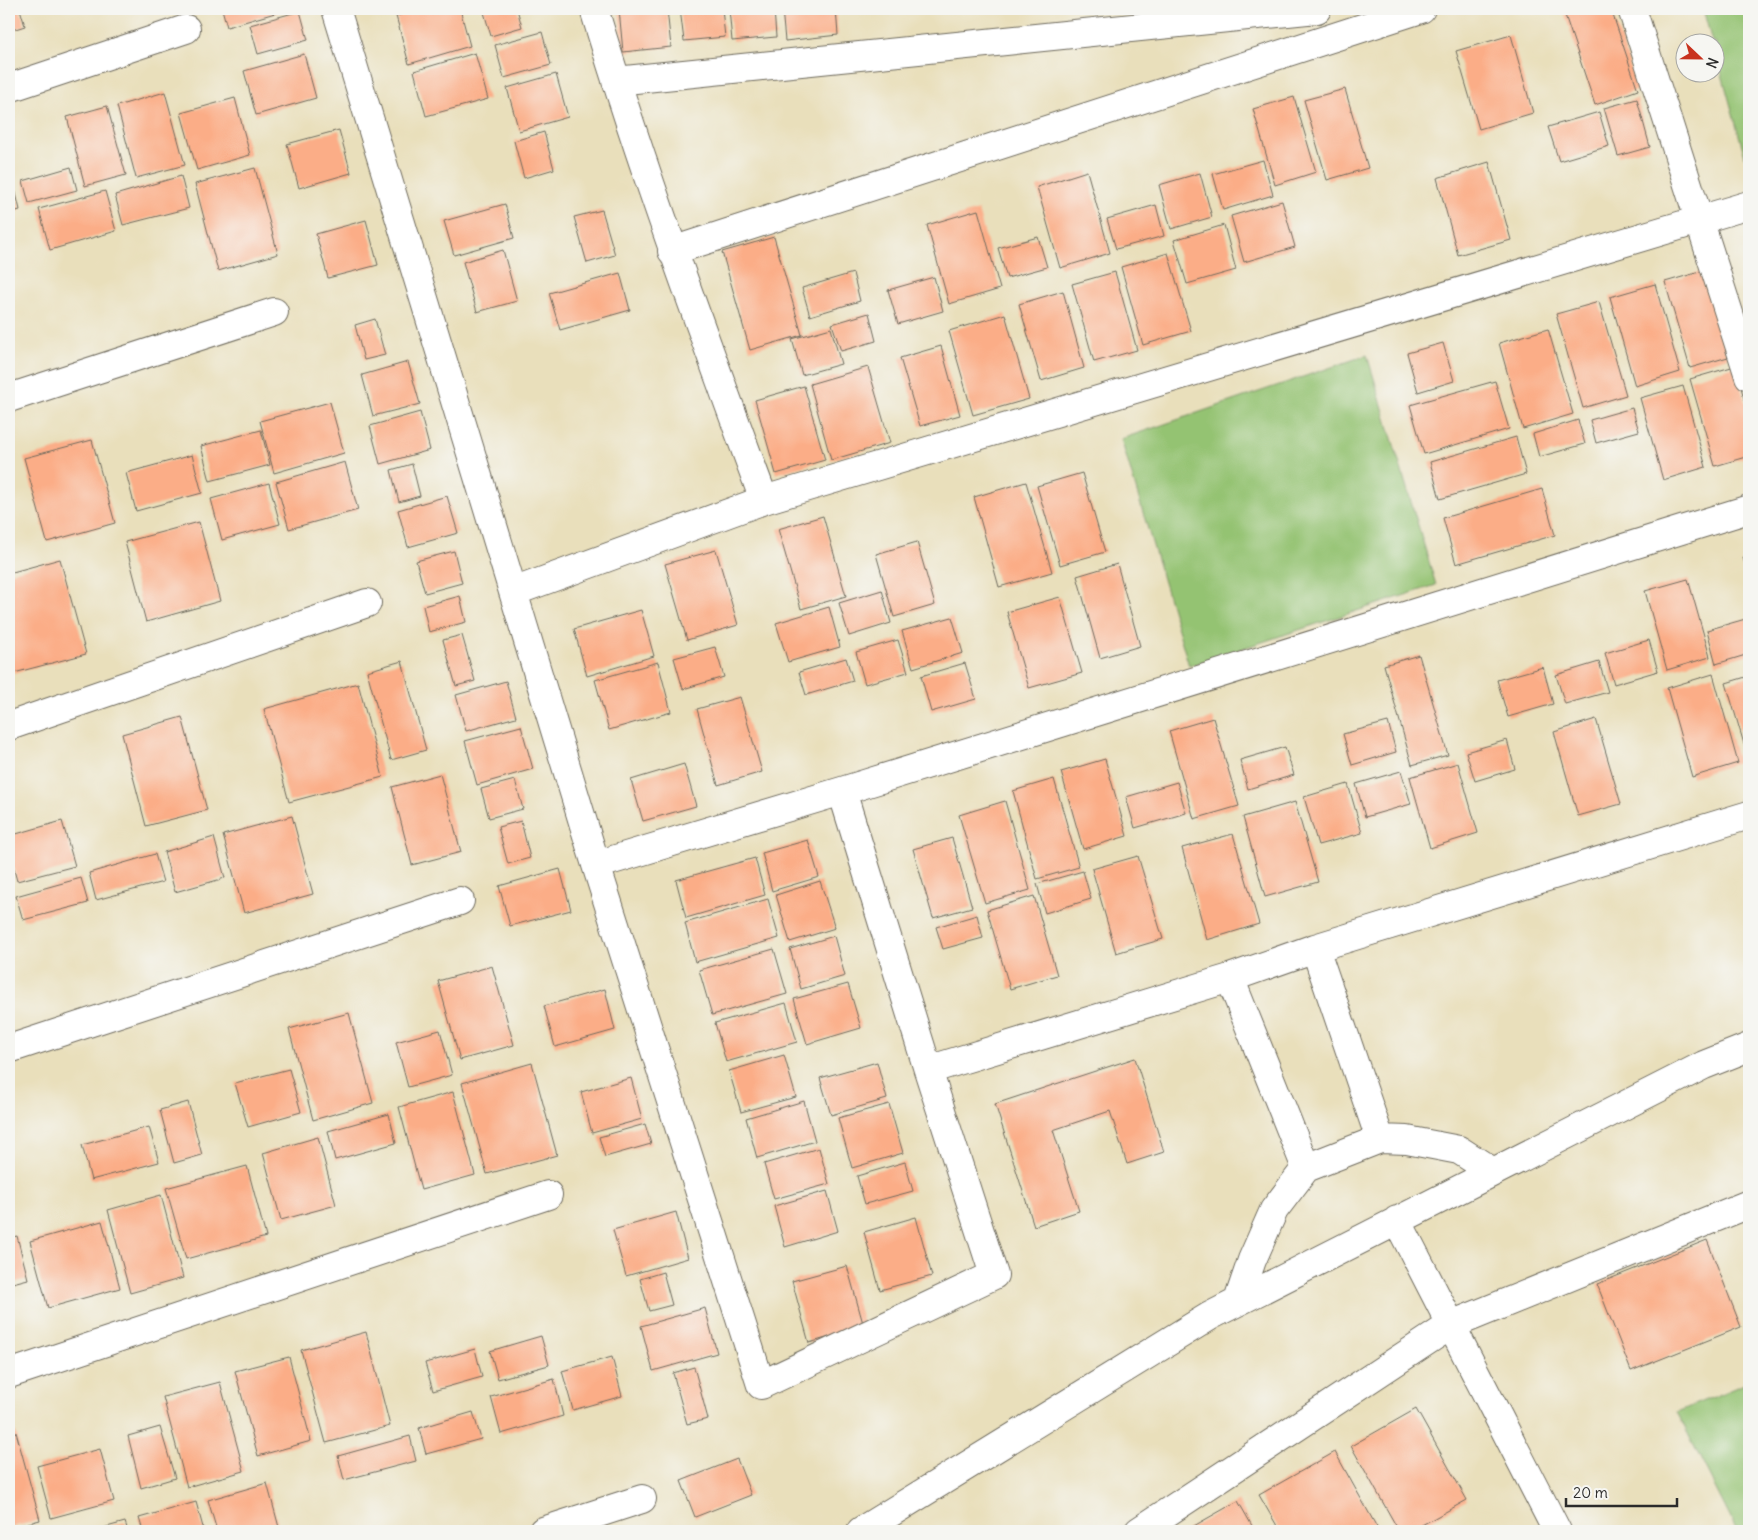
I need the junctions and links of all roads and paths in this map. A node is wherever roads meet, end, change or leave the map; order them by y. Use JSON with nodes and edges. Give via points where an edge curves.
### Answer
{"nodes":[{"id":1,"x":336,"y":9,"type":"edge"},
{"id":2,"x":594,"y":9,"type":"edge"},
{"id":3,"x":1317,"y":9,"type":"edge"},
{"id":4,"x":1421,"y":9,"type":"edge"},
{"id":5,"x":1632,"y":9,"type":"edge"},
{"id":6,"x":186,"y":29,"type":"dead end"},
{"id":7,"x":616,"y":81,"type":"junction"},
{"id":8,"x":9,"y":88,"type":"edge"},
{"id":9,"x":1749,"y":205,"type":"edge"},
{"id":10,"x":1699,"y":221,"type":"junction"},
{"id":11,"x":672,"y":251,"type":"junction"},
{"id":12,"x":274,"y":312,"type":"dead end"},
{"id":13,"x":1749,"y":376,"type":"edge"},
{"id":14,"x":9,"y":398,"type":"edge"},
{"id":15,"x":764,"y":500,"type":"junction"},
{"id":16,"x":1749,"y":509,"type":"edge"},
{"id":17,"x":513,"y":592,"type":"junction"},
{"id":18,"x":367,"y":603,"type":"dead end"},
{"id":19,"x":9,"y":726,"type":"edge"},
{"id":20,"x":842,"y":791,"type":"junction"},
{"id":21,"x":1749,"y":815,"type":"edge"},
{"id":22,"x":596,"y":865,"type":"junction"},
{"id":23,"x":460,"y":900,"type":"dead end"},
{"id":24,"x":1315,"y":948,"type":"junction"},
{"id":25,"x":1230,"y":978,"type":"junction"},
{"id":26,"x":1749,"y":1047,"type":"edge"},
{"id":27,"x":9,"y":1049,"type":"edge"},
{"id":28,"x":928,"y":1070,"type":"junction"},
{"id":29,"x":1380,"y":1139,"type":"junction"},
{"id":30,"x":1306,"y":1168,"type":"junction"},
{"id":31,"x":1493,"y":1172,"type":"junction"},
{"id":32,"x":548,"y":1195,"type":"dead end"},
{"id":33,"x":1749,"y":1204,"type":"edge"},
{"id":34,"x":1397,"y":1220,"type":"junction"},
{"id":35,"x":1238,"y":1301,"type":"junction"},
{"id":36,"x":1451,"y":1325,"type":"junction"},
{"id":37,"x":9,"y":1374,"type":"edge"},
{"id":38,"x":642,"y":1499,"type":"dead end"},
{"id":39,"x":543,"y":1531,"type":"edge"},
{"id":40,"x":861,"y":1531,"type":"edge"},
{"id":41,"x":1139,"y":1531,"type":"edge"},
{"id":42,"x":1557,"y":1531,"type":"edge"}],
"edges":[{"from":1,"to":17,"type":"street"},
{"from":2,"to":7,"type":"street"},
{"from":3,"to":7,"type":"street"},
{"from":4,"to":11,"type":"street"},
{"from":5,"to":10,"type":"street"},
{"from":6,"to":8,"type":"street"},
{"from":7,"to":11,"type":"street"},
{"from":9,"to":10,"type":"street"},
{"from":10,"to":13,"type":"street"},
{"from":10,"to":15,"type":"street"},
{"from":11,"to":15,"type":"street"},
{"from":12,"to":14,"type":"street"},
{"from":15,"to":17,"type":"street"},
{"from":16,"to":20,"type":"street"},
{"from":17,"to":22,"type":"street"},
{"from":18,"to":19,"type":"street"},
{"from":20,"to":22,"type":"street"},
{"from":20,"to":28,"type":"street"},
{"from":21,"to":24,"type":"street"},
{"from":22,"to":28,"type":"street","via":[[761,1385],[994,1275]]},
{"from":23,"to":27,"type":"street"},
{"from":24,"to":25,"type":"street"},
{"from":24,"to":29,"type":"street"},
{"from":25,"to":28,"type":"street"},
{"from":25,"to":30,"type":"street"},
{"from":26,"to":31,"type":"street","via":[[1704,1065]]},
{"from":29,"to":30,"type":"street"},
{"from":29,"to":31,"type":"street","via":[[1407,1140],[1459,1150]]},
{"from":30,"to":35,"type":"street","via":[[1274,1210]]},
{"from":31,"to":34,"type":"street"},
{"from":32,"to":37,"type":"street"},
{"from":33,"to":36,"type":"street"},
{"from":34,"to":35,"type":"street"},
{"from":34,"to":36,"type":"street"},
{"from":35,"to":40,"type":"street"},
{"from":36,"to":41,"type":"street"},
{"from":36,"to":42,"type":"street"},
{"from":38,"to":39,"type":"street"}]}
